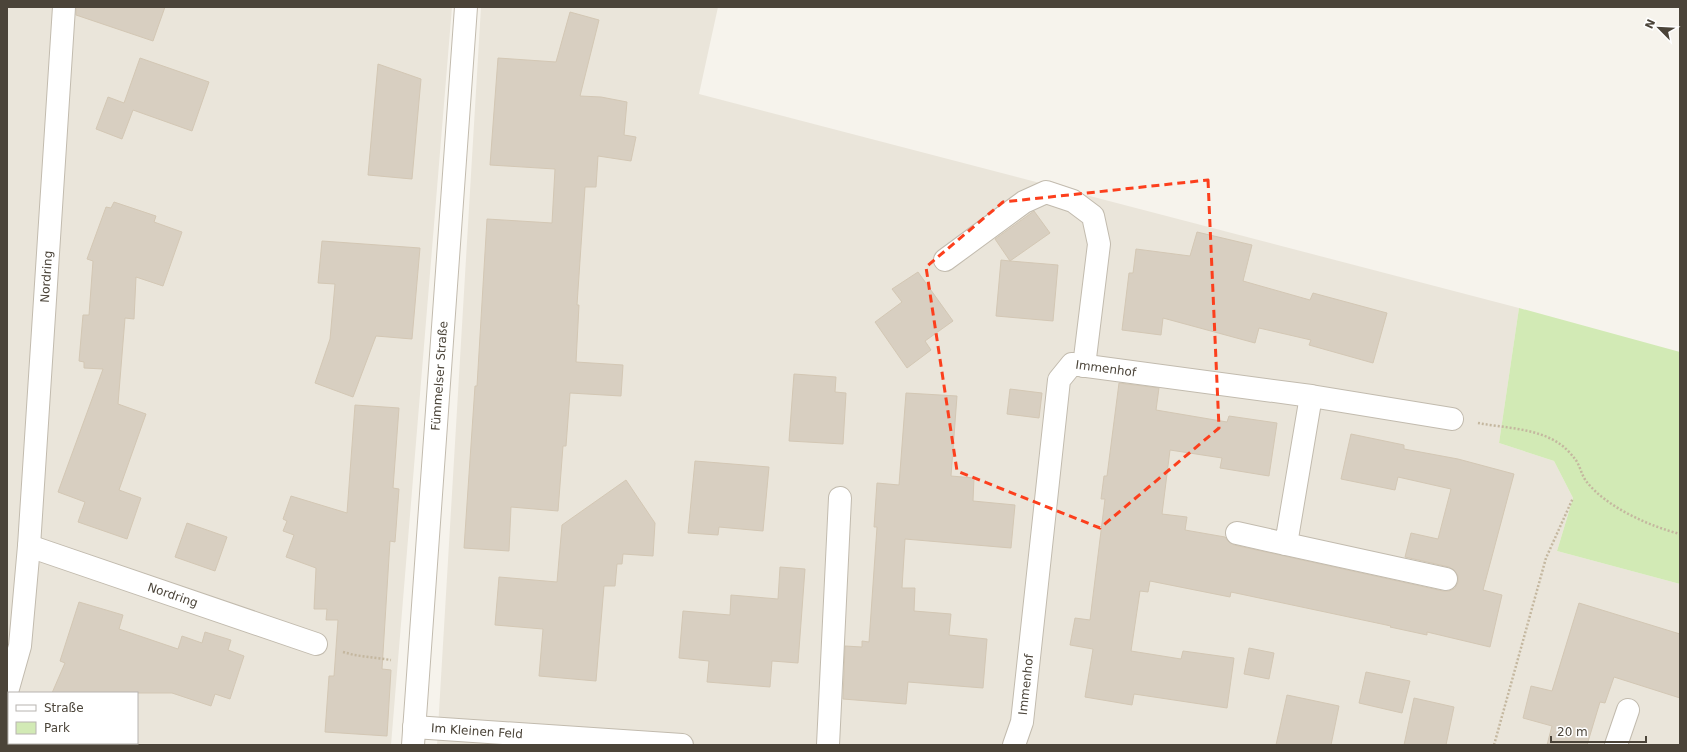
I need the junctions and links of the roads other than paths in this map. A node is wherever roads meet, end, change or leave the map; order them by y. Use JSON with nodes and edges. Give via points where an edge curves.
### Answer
{"nodes":[{"id":1,"x":64,"y":7,"type":"edge"},
{"id":2,"x":466,"y":7,"type":"edge"},
{"id":3,"x":945,"y":260,"type":"dead end"},
{"id":4,"x":1084,"y":366,"type":"junction"},
{"id":5,"x":1311,"y":396,"type":"junction"},
{"id":6,"x":1452,"y":419,"type":"road end"},
{"id":7,"x":840,"y":498,"type":"dead end"},
{"id":8,"x":1237,"y":533,"type":"dead end"},
{"id":9,"x":1286,"y":544,"type":"junction"},
{"id":10,"x":29,"y":546,"type":"junction"},
{"id":11,"x":1446,"y":579,"type":"dead end"},
{"id":12,"x":316,"y":644,"type":"road end"},
{"id":13,"x":7,"y":692,"type":"edge"},
{"id":14,"x":1628,"y":710,"type":"dead end"},
{"id":15,"x":414,"y":736,"type":"edge"},
{"id":16,"x":559,"y":741,"type":"edge"},
{"id":17,"x":682,"y":745,"type":"edge"},
{"id":18,"x":828,"y":745,"type":"edge"},
{"id":19,"x":1014,"y":745,"type":"edge"},
{"id":20,"x":1616,"y":745,"type":"edge"}],
"edges":[{"from":1,"to":10,"type":"street","name":"Nordring"},
{"from":2,"to":15,"type":"street","name":"Fümmelser Straße"},
{"from":3,"to":4,"type":"street","via":[[1024,202],[1046,192],[1073,201],[1093,216],[1099,244]]},
{"from":4,"to":5,"type":"street","name":"Immenhof"},
{"from":4,"to":19,"type":"street","name":"Immenhof","via":[[1072,364],[1059,380],[1022,722]]},
{"from":5,"to":6,"type":"street","name":"Immenhof"},
{"from":5,"to":9,"type":"street"},
{"from":7,"to":18,"type":"street"},
{"from":8,"to":9,"type":"street"},
{"from":9,"to":11,"type":"street"},
{"from":10,"to":12,"type":"street","name":"Nordring"},
{"from":10,"to":13,"type":"street","name":"Nordring","via":[[20,646]]},
{"from":14,"to":20,"type":"street"},
{"from":15,"to":16,"type":"street","name":"Im Kleinen Feld"},
{"from":16,"to":17,"type":"street","name":"Im Kleinen Feld"}]}
